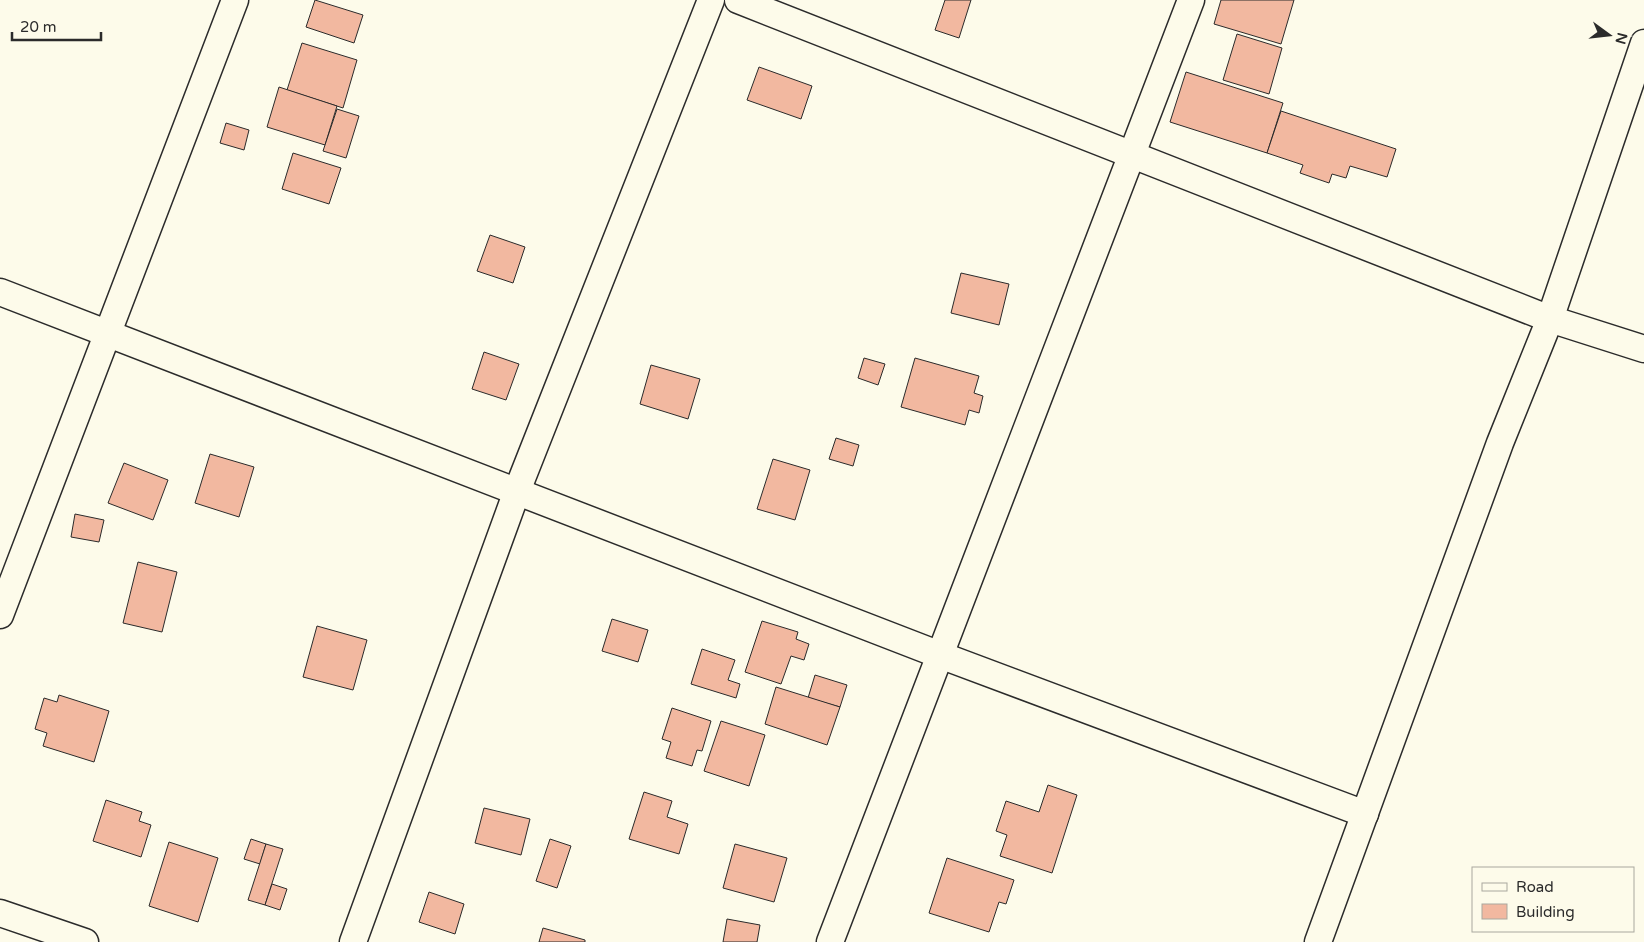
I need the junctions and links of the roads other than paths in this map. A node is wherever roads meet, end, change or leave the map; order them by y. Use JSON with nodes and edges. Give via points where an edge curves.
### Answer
{"nodes":[{"id":1,"x":235,"y":0,"type":"edge"},
{"id":2,"x":711,"y":0,"type":"edge"},
{"id":3,"x":738,"y":0,"type":"edge"},
{"id":4,"x":1191,"y":0,"type":"edge"},
{"id":5,"x":1644,"y":43,"type":"edge"},
{"id":6,"x":1132,"y":154,"type":"junction"},
{"id":7,"x":0,"y":292,"type":"edge"},
{"id":8,"x":1550,"y":319,"type":"junction"},
{"id":9,"x":108,"y":334,"type":"junction"},
{"id":10,"x":1644,"y":349,"type":"edge"},
{"id":11,"x":517,"y":492,"type":"junction"},
{"id":12,"x":0,"y":615,"type":"edge"},
{"id":13,"x":940,"y":655,"type":"junction"},
{"id":14,"x":1365,"y":814,"type":"junction"},
{"id":15,"x":0,"y":912,"type":"edge"},
{"id":16,"x":85,"y":942,"type":"edge"},
{"id":17,"x":352,"y":942,"type":"edge"},
{"id":18,"x":830,"y":942,"type":"edge"},
{"id":19,"x":1318,"y":942,"type":"edge"}],
"edges":[{"from":1,"to":9,"type":"street"},
{"from":2,"to":11,"type":"street"},
{"from":3,"to":6,"type":"street"},
{"from":4,"to":6,"type":"street"},
{"from":5,"to":8,"type":"street"},
{"from":6,"to":8,"type":"street"},
{"from":6,"to":13,"type":"street"},
{"from":7,"to":9,"type":"street"},
{"from":8,"to":10,"type":"street"},
{"from":8,"to":14,"type":"street","via":[[1500,443]]},
{"from":9,"to":11,"type":"street"},
{"from":9,"to":12,"type":"street"},
{"from":11,"to":13,"type":"street"},
{"from":11,"to":17,"type":"street"},
{"from":13,"to":14,"type":"street"},
{"from":13,"to":18,"type":"street"},
{"from":14,"to":19,"type":"street"},
{"from":15,"to":16,"type":"street"}]}
